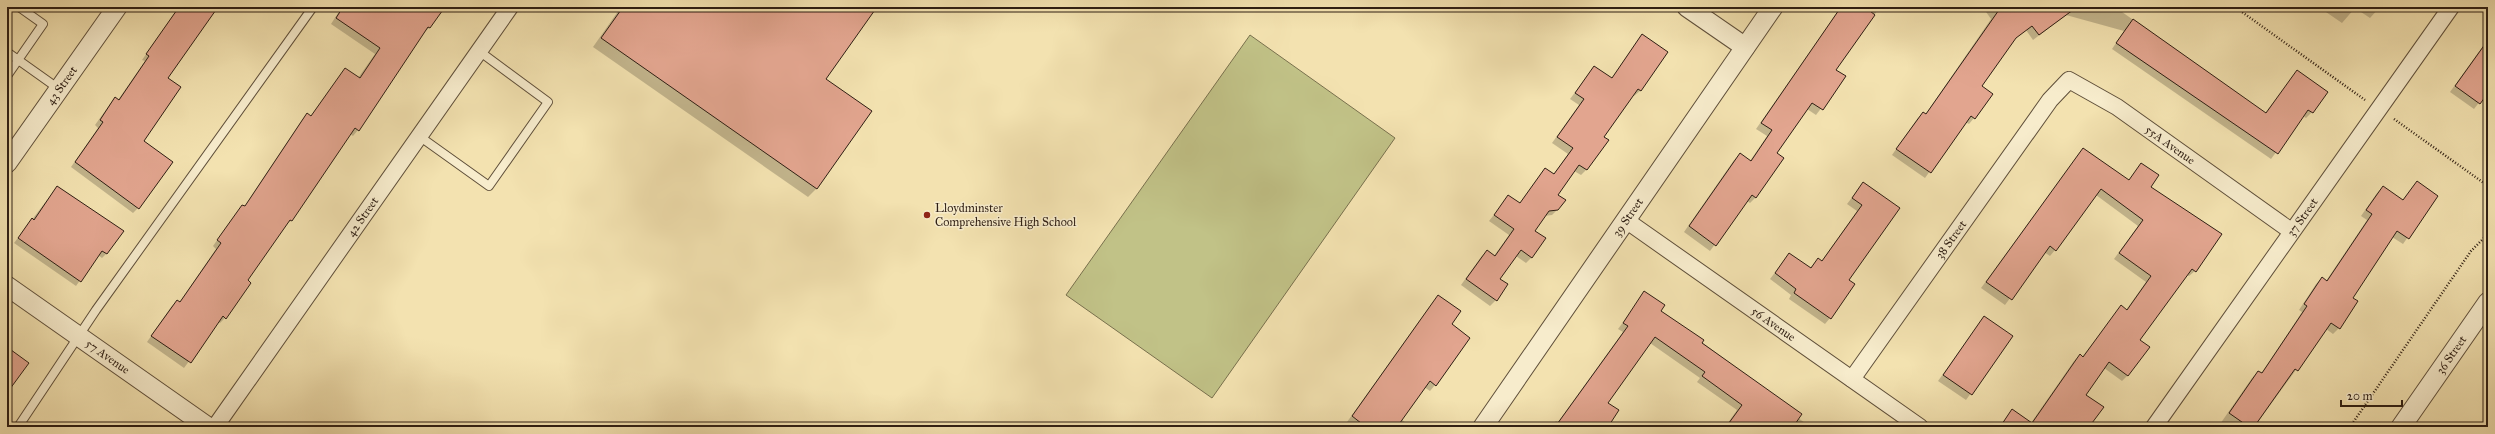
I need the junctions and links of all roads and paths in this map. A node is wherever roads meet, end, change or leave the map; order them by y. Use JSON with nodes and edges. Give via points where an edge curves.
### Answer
{"nodes":[{"id":1,"x":19,"y":7,"type":"edge"},
{"id":2,"x":117,"y":7,"type":"edge"},
{"id":3,"x":313,"y":7,"type":"edge"},
{"id":4,"x":510,"y":7,"type":"edge"},
{"id":5,"x":1687,"y":7,"type":"edge"},
{"id":6,"x":1773,"y":7,"type":"edge"},
{"id":7,"x":2235,"y":7,"type":"edge"},
{"id":8,"x":2451,"y":7,"type":"edge"},
{"id":9,"x":1745,"y":47,"type":"junction"},
{"id":10,"x":479,"y":51,"type":"junction"},
{"id":11,"x":7,"y":52,"type":"edge"},
{"id":12,"x":18,"y":60,"type":"junction"},
{"id":13,"x":7,"y":76,"type":"edge"},
{"id":14,"x":59,"y":89,"type":"junction"},
{"id":15,"x":2364,"y":99,"type":"dead end"},
{"id":16,"x":2050,"y":100,"type":"joint"},
{"id":17,"x":2394,"y":120,"type":"dead end"},
{"id":18,"x":419,"y":136,"type":"junction"},
{"id":19,"x":7,"y":163,"type":"edge"},
{"id":20,"x":2488,"y":186,"type":"edge"},
{"id":21,"x":1627,"y":221,"type":"junction"},
{"id":22,"x":2291,"y":231,"type":"junction"},
{"id":23,"x":2488,"y":234,"type":"edge"},
{"id":24,"x":7,"y":286,"type":"edge"},
{"id":25,"x":2488,"y":302,"type":"edge"},
{"id":26,"x":79,"y":337,"type":"junction"},
{"id":27,"x":1852,"y":380,"type":"junction"},
{"id":28,"x":18,"y":427,"type":"edge"},
{"id":29,"x":208,"y":427,"type":"edge"},
{"id":30,"x":215,"y":427,"type":"edge"},
{"id":31,"x":1483,"y":427,"type":"edge"},
{"id":32,"x":1920,"y":427,"type":"edge"},
{"id":33,"x":2154,"y":427,"type":"edge"},
{"id":34,"x":2350,"y":427,"type":"edge"},
{"id":35,"x":2401,"y":427,"type":"edge"}],
"edges":[{"from":1,"to":12,"type":"lane","via":[[43,24]]},
{"from":2,"to":14,"type":"street","name":"43 Street"},
{"from":3,"to":26,"type":"lane"},
{"from":4,"to":10,"type":"street","name":"42 Street"},
{"from":5,"to":9,"type":"street"},
{"from":6,"to":9,"type":"street","name":"39 Street"},
{"from":7,"to":15,"type":"path"},
{"from":8,"to":22,"type":"street","name":"37 Street"},
{"from":9,"to":21,"type":"street","name":"39 Street"},
{"from":10,"to":18,"type":"street","name":"42 Street"},
{"from":10,"to":18,"type":"lane","via":[[548,102],[489,186]]},
{"from":11,"to":12,"type":"lane"},
{"from":12,"to":13,"type":"lane"},
{"from":12,"to":14,"type":"lane"},
{"from":14,"to":19,"type":"street","name":"43 Street"},
{"from":16,"to":22,"type":"street","name":"55A Avenue","via":[[2069,80],[2117,107]]},
{"from":16,"to":27,"type":"street","name":"38 Street"},
{"from":17,"to":20,"type":"path"},
{"from":18,"to":30,"type":"street","name":"42 Street"},
{"from":21,"to":27,"type":"street","name":"56 Avenue"},
{"from":21,"to":31,"type":"street","name":"39 Street"},
{"from":22,"to":33,"type":"street","name":"37 Street"},
{"from":23,"to":34,"type":"path","via":[[2471,251]]},
{"from":24,"to":26,"type":"street","name":"57 Avenue"},
{"from":25,"to":35,"type":"street","name":"36 Street"},
{"from":26,"to":28,"type":"lane"},
{"from":26,"to":29,"type":"street","name":"57 Avenue"},
{"from":27,"to":32,"type":"street","name":"56 Avenue"}]}
